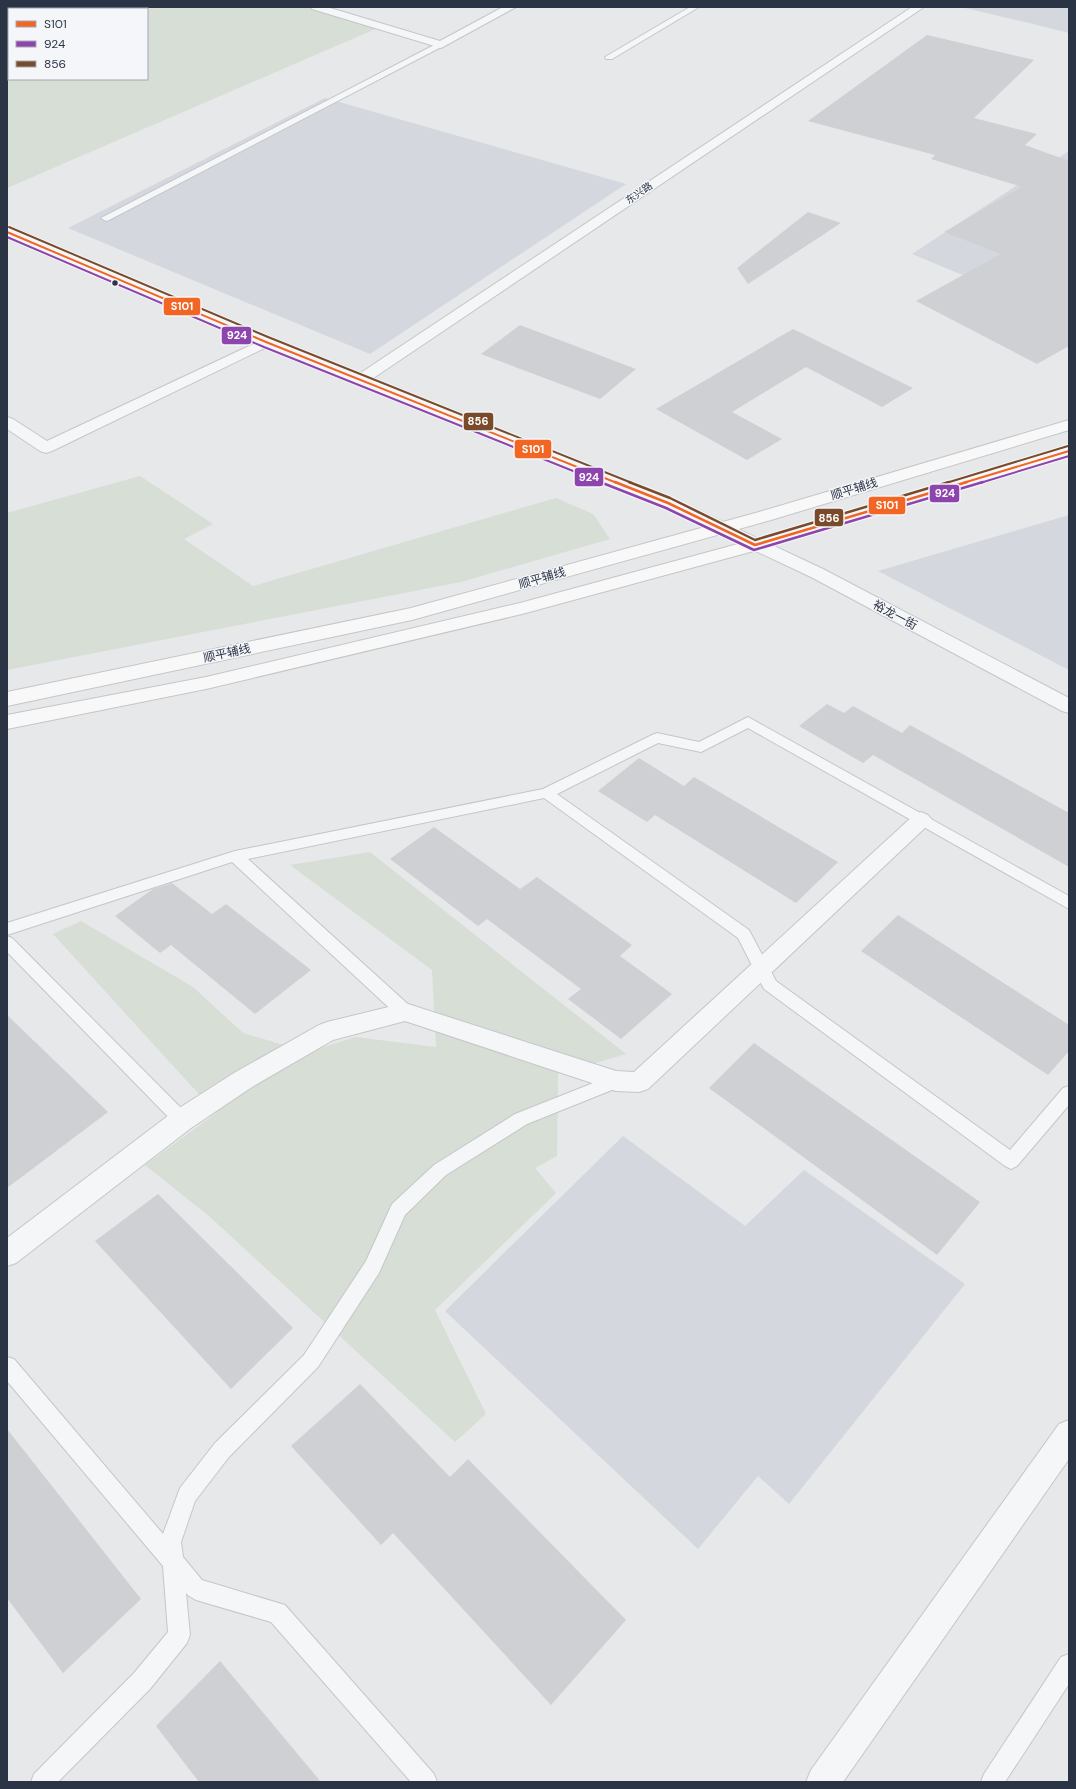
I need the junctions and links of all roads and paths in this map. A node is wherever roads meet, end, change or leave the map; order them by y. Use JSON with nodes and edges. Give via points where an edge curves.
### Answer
{"nodes":[{"id":1,"x":316,"y":7,"type":"edge"},
{"id":2,"x":511,"y":7,"type":"edge"},
{"id":3,"x":695,"y":7,"type":"edge"},
{"id":4,"x":919,"y":7,"type":"edge"},
{"id":5,"x":440,"y":45,"type":"junction"},
{"id":6,"x":609,"y":57,"type":"dead end"},
{"id":7,"x":106,"y":218,"type":"dead end"},
{"id":8,"x":7,"y":232,"type":"edge"},
{"id":9,"x":266,"y":342,"type":"junction"},
{"id":10,"x":360,"y":380,"type":"junction"},
{"id":11,"x":7,"y":422,"type":"edge"},
{"id":12,"x":1069,"y":426,"type":"edge"},
{"id":13,"x":1069,"y":452,"type":"edge"},
{"id":14,"x":720,"y":528,"type":"junction"},
{"id":15,"x":756,"y":545,"type":"junction"},
{"id":16,"x":7,"y":699,"type":"edge"},
{"id":17,"x":1069,"y":706,"type":"edge"},
{"id":18,"x":7,"y":722,"type":"edge"},
{"id":19,"x":546,"y":793,"type":"junction"},
{"id":20,"x":921,"y":820,"type":"junction"},
{"id":21,"x":235,"y":856,"type":"junction"},
{"id":22,"x":1069,"y":903,"type":"edge"},
{"id":23,"x":7,"y":928,"type":"edge"},
{"id":24,"x":7,"y":942,"type":"edge"},
{"id":25,"x":762,"y":968,"type":"junction"},
{"id":26,"x":405,"y":1012,"type":"junction"},
{"id":27,"x":616,"y":1082,"type":"junction"},
{"id":28,"x":1069,"y":1093,"type":"edge"},
{"id":29,"x":182,"y":1120,"type":"junction"},
{"id":30,"x":7,"y":1254,"type":"edge"},
{"id":31,"x":7,"y":1366,"type":"edge"},
{"id":32,"x":1069,"y":1434,"type":"edge"},
{"id":33,"x":173,"y":1562,"type":"junction"},
{"id":34,"x":1069,"y":1665,"type":"edge"},
{"id":35,"x":42,"y":1782,"type":"edge"},
{"id":36,"x":426,"y":1782,"type":"edge"},
{"id":37,"x":823,"y":1782,"type":"edge"},
{"id":38,"x":992,"y":1782,"type":"edge"}],
"edges":[{"from":1,"to":5,"type":"street"},
{"from":2,"to":5,"type":"street"},
{"from":3,"to":6,"type":"lane"},
{"from":4,"to":10,"type":"street","name":"东兴路"},
{"from":5,"to":7,"type":"lane"},
{"from":8,"to":9,"type":"street","name":"裕龙一街"},
{"from":9,"to":10,"type":"street","name":"裕龙一街"},
{"from":9,"to":11,"type":"street","via":[[46,448]]},
{"from":10,"to":14,"type":"street","name":"裕龙一街","via":[[668,503]]},
{"from":12,"to":14,"type":"main road","name":"顺平辅线"},
{"from":13,"to":15,"type":"main road","name":"顺平辅线"},
{"from":14,"to":15,"type":"street","name":"裕龙一街"},
{"from":14,"to":16,"type":"main road","name":"顺平辅线","via":[[412,614]]},
{"from":15,"to":17,"type":"street","name":"裕龙一街","via":[[817,573]]},
{"from":15,"to":18,"type":"main road","name":"顺平辅线","via":[[522,608],[213,682]]},
{"from":19,"to":20,"type":"lane","via":[[657,738],[701,747],[748,722]]},
{"from":19,"to":21,"type":"lane"},
{"from":19,"to":25,"type":"lane","via":[[744,934]]},
{"from":20,"to":22,"type":"lane"},
{"from":20,"to":25,"type":"street"},
{"from":21,"to":23,"type":"lane"},
{"from":21,"to":26,"type":"lane"},
{"from":24,"to":29,"type":"lane"},
{"from":25,"to":27,"type":"street","via":[[639,1082]]},
{"from":25,"to":28,"type":"lane","via":[[770,985],[1011,1161]]},
{"from":26,"to":27,"type":"street"},
{"from":26,"to":29,"type":"street","via":[[327,1032],[243,1080]]},
{"from":27,"to":33,"type":"lane","via":[[521,1119],[440,1170],[398,1210],[373,1267],[311,1360],[222,1450],[187,1495],[171,1542]]},
{"from":29,"to":30,"type":"street"},
{"from":31,"to":33,"type":"lane"},
{"from":32,"to":37,"type":"street"},
{"from":33,"to":35,"type":"lane","via":[[179,1635],[142,1681]]},
{"from":33,"to":36,"type":"lane","via":[[196,1590],[277,1613]]},
{"from":34,"to":38,"type":"lane"}]}
